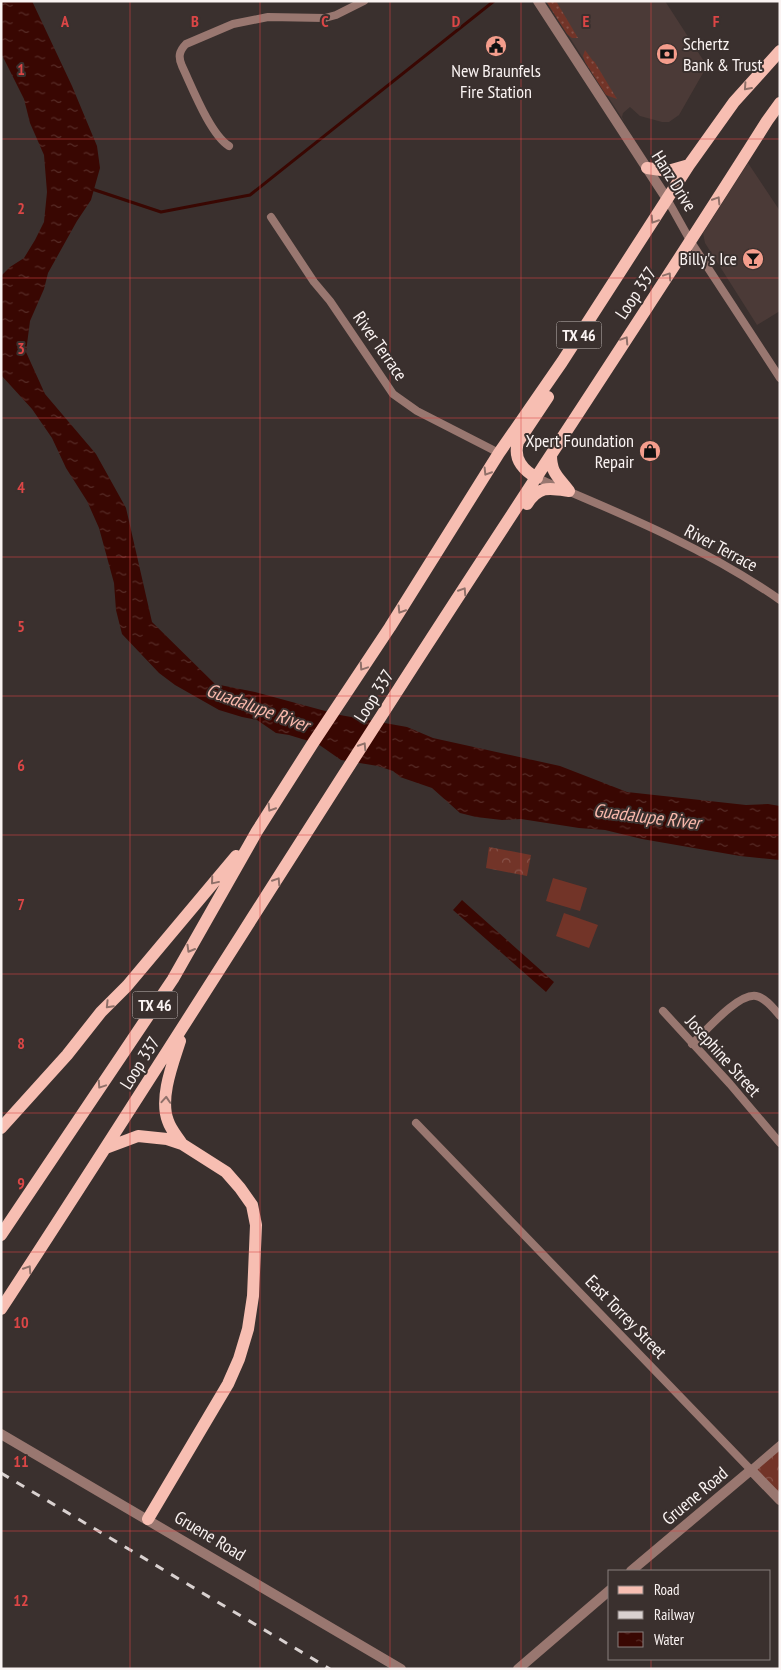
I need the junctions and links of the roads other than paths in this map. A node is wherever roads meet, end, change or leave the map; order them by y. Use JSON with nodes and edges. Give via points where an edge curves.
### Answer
{"nodes":[{"id":1,"x":364,"y":1,"type":"edge"},
{"id":2,"x":538,"y":1,"type":"edge"},
{"id":3,"x":780,"y":51,"type":"edge"},
{"id":4,"x":780,"y":104,"type":"edge"},
{"id":5,"x":229,"y":146,"type":"dead end"},
{"id":6,"x":689,"y":165,"type":"junction"},
{"id":7,"x":648,"y":168,"type":"junction"},
{"id":8,"x":667,"y":199,"type":"junction"},
{"id":9,"x":271,"y":217,"type":"dead end"},
{"id":10,"x":691,"y":242,"type":"junction"},
{"id":11,"x":569,"y":350,"type":"junction"},
{"id":12,"x":780,"y":378,"type":"edge"},
{"id":13,"x":499,"y":453,"type":"junction"},
{"id":14,"x":551,"y":455,"type":"junction"},
{"id":15,"x":537,"y":478,"type":"junction"},
{"id":16,"x":570,"y":491,"type":"junction"},
{"id":17,"x":475,"y":572,"type":"junction"},
{"id":18,"x":780,"y":600,"type":"edge"},
{"id":19,"x":257,"y":831,"type":"junction"},
{"id":20,"x":663,"y":1011,"type":"dead end"},
{"id":21,"x":780,"y":1016,"type":"edge"},
{"id":22,"x":185,"y":1025,"type":"junction"},
{"id":23,"x":692,"y":1044,"type":"junction"},
{"id":24,"x":416,"y":1123,"type":"dead end"},
{"id":25,"x":1,"y":1128,"type":"edge"},
{"id":26,"x":780,"y":1143,"type":"edge"},
{"id":27,"x":182,"y":1144,"type":"junction"},
{"id":28,"x":106,"y":1148,"type":"junction"},
{"id":29,"x":1,"y":1235,"type":"edge"},
{"id":30,"x":1,"y":1309,"type":"edge"},
{"id":31,"x":1,"y":1434,"type":"edge"},
{"id":32,"x":780,"y":1445,"type":"edge"},
{"id":33,"x":751,"y":1470,"type":"junction"},
{"id":34,"x":780,"y":1500,"type":"edge"},
{"id":35,"x":148,"y":1519,"type":"junction"},
{"id":36,"x":633,"y":1570,"type":"edge"},
{"id":37,"x":608,"y":1592,"type":"edge"},
{"id":38,"x":401,"y":1669,"type":"edge"},
{"id":39,"x":518,"y":1669,"type":"edge"}],
"edges":[{"from":1,"to":5,"type":"street","via":[[325,18],[268,16],[233,24],[182,48],[179,56],[182,66],[214,131]]},
{"from":2,"to":7,"type":"street","name":"Hanz Drive"},
{"from":3,"to":6,"type":"main road","name":"Loop 337","number":"TX 46","one_way":true,"via":[[734,102]]},
{"from":10,"to":4,"type":"main road","name":"Loop 337","number":"TX 46","one_way":true},
{"from":6,"to":7,"type":"main road","via":[[668,171]]},
{"from":6,"to":8,"type":"main road","name":"Loop 337","number":"TX 46"},
{"from":7,"to":8,"type":"street","name":"Hanz Drive"},
{"from":8,"to":10,"type":"street","name":"Hanz Drive"},
{"from":8,"to":11,"type":"main road","name":"Loop 337","number":"TX 46","one_way":true},
{"from":9,"to":13,"type":"street","name":"River Terrace","via":[[393,394],[417,411]]},
{"from":10,"to":12,"type":"street","name":"Hanz Drive"},
{"from":14,"to":10,"type":"main road","name":"Loop 337","number":"TX 46","one_way":true},
{"from":11,"to":13,"type":"main road","name":"Loop 337","number":"TX 46"},
{"from":11,"to":15,"type":"main road","via":[[566,370],[516,448],[522,467]]},
{"from":13,"to":19,"type":"main road","name":"Loop 337","number":"TX 46","one_way":true},
{"from":14,"to":15,"type":"main road","name":"Loop 337","number":"TX 46"},
{"from":14,"to":16,"type":"main road","via":[[552,469]]},
{"from":15,"to":16,"type":"street","name":"River Terrace"},
{"from":15,"to":17,"type":"main road","name":"Loop 337","number":"TX 46"},
{"from":16,"to":17,"type":"main road","via":[[550,488],[535,493],[486,567]]},
{"from":16,"to":18,"type":"street","name":"River Terrace","via":[[689,547],[755,582]]},
{"from":22,"to":17,"type":"main road","name":"Loop 337","number":"TX 46","one_way":true},
{"from":19,"to":25,"type":"main road","one_way":true,"via":[[127,986]]},
{"from":19,"to":29,"type":"main road","name":"Loop 337","number":"TX 46","one_way":true,"via":[[172,979]]},
{"from":20,"to":23,"type":"street","name":"Josephine Street"},
{"from":21,"to":23,"type":"street","via":[[758,996],[749,996],[737,1002]]},
{"from":27,"to":22,"type":"main road","one_way":true,"via":[[169,1123],[165,1103],[168,1079]]},
{"from":22,"to":28,"type":"main road","name":"Loop 337","number":"TX 46"},
{"from":23,"to":26,"type":"street","name":"Josephine Street"},
{"from":24,"to":33,"type":"street","name":"East Torrey Street"},
{"from":27,"to":28,"type":"main road","via":[[138,1136]]},
{"from":27,"to":35,"type":"main road","via":[[226,1172],[252,1205],[256,1225],[253,1296],[248,1329],[228,1384]]},
{"from":30,"to":28,"type":"main road","name":"Loop 337","number":"TX 46","one_way":true},
{"from":31,"to":35,"type":"street","name":"Gruene Road"},
{"from":32,"to":33,"type":"street","name":"Gruene Road"},
{"from":33,"to":34,"type":"street","name":"East Torrey Street"},
{"from":33,"to":36,"type":"street","name":"Gruene Road"},
{"from":35,"to":38,"type":"street","name":"Gruene Road"},
{"from":37,"to":39,"type":"street"}]}
